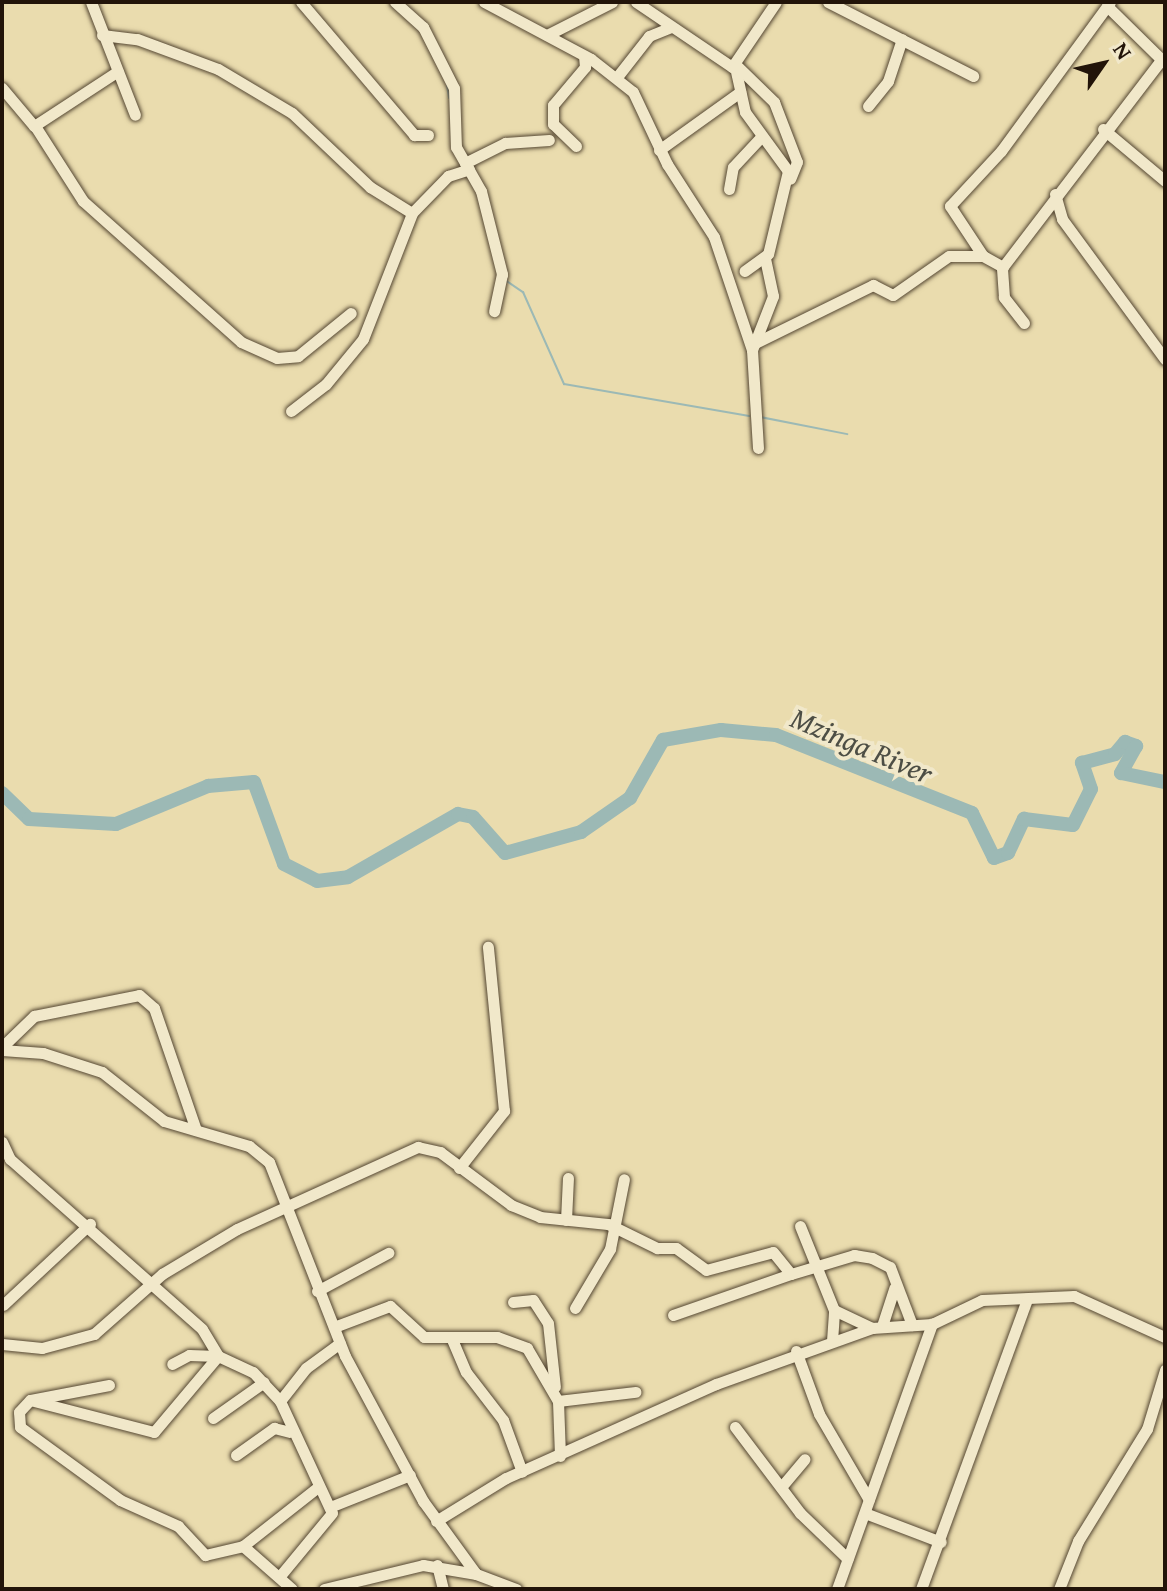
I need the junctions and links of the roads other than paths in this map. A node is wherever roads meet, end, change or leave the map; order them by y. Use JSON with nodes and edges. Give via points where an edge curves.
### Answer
{"nodes":[{"id":1,"x":91,"y":2,"type":"edge"},
{"id":2,"x":301,"y":2,"type":"edge"},
{"id":3,"x":395,"y":2,"type":"edge"},
{"id":4,"x":484,"y":2,"type":"edge"},
{"id":5,"x":612,"y":2,"type":"edge"},
{"id":6,"x":636,"y":2,"type":"edge"},
{"id":7,"x":776,"y":2,"type":"edge"},
{"id":8,"x":828,"y":2,"type":"edge"},
{"id":9,"x":1108,"y":4,"type":"edge"},
{"id":10,"x":671,"y":27,"type":"junction"},
{"id":11,"x":102,"y":35,"type":"junction"},
{"id":12,"x":546,"y":35,"type":"junction"},
{"id":13,"x":902,"y":39,"type":"junction"},
{"id":14,"x":584,"y":56,"type":"junction"},
{"id":15,"x":1163,"y":62,"type":"edge"},
{"id":16,"x":736,"y":66,"type":"junction"},
{"id":17,"x":118,"y":71,"type":"junction"},
{"id":18,"x":973,"y":76,"type":"dead end"},
{"id":19,"x":617,"y":77,"type":"junction"},
{"id":20,"x":2,"y":88,"type":"edge"},
{"id":21,"x":740,"y":92,"type":"junction"},
{"id":22,"x":868,"y":106,"type":"dead end"},
{"id":23,"x":135,"y":115,"type":"dead end"},
{"id":24,"x":35,"y":126,"type":"junction"},
{"id":25,"x":1103,"y":129,"type":"junction"},
{"id":26,"x":428,"y":135,"type":"dead end"},
{"id":27,"x":760,"y":138,"type":"junction"},
{"id":28,"x":549,"y":140,"type":"dead end"},
{"id":29,"x":576,"y":146,"type":"dead end"},
{"id":30,"x":659,"y":150,"type":"junction"},
{"id":31,"x":467,"y":166,"type":"junction"},
{"id":32,"x":1165,"y":181,"type":"edge"},
{"id":33,"x":786,"y":185,"type":"junction"},
{"id":34,"x":729,"y":189,"type":"dead end"},
{"id":35,"x":1055,"y":193,"type":"junction"},
{"id":36,"x":412,"y":213,"type":"junction"},
{"id":37,"x":963,"y":231,"type":"junction"},
{"id":38,"x":952,"y":255,"type":"junction"},
{"id":39,"x":983,"y":256,"type":"junction"},
{"id":40,"x":765,"y":258,"type":"junction"},
{"id":41,"x":1003,"y":267,"type":"junction"},
{"id":42,"x":745,"y":271,"type":"dead end"},
{"id":43,"x":494,"y":311,"type":"dead end"},
{"id":44,"x":351,"y":313,"type":"dead end"},
{"id":45,"x":1024,"y":323,"type":"dead end"},
{"id":46,"x":752,"y":347,"type":"junction"},
{"id":47,"x":1165,"y":359,"type":"edge"},
{"id":48,"x":291,"y":411,"type":"dead end"},
{"id":49,"x":758,"y":448,"type":"dead end"},
{"id":50,"x":488,"y":947,"type":"dead end"},
{"id":51,"x":2,"y":1048,"type":"edge"},
{"id":52,"x":196,"y":1130,"type":"junction"},
{"id":53,"x":2,"y":1142,"type":"edge"},
{"id":54,"x":459,"y":1168,"type":"junction"},
{"id":55,"x":568,"y":1178,"type":"dead end"},
{"id":56,"x":624,"y":1179,"type":"dead end"},
{"id":57,"x":286,"y":1210,"type":"junction"},
{"id":58,"x":566,"y":1220,"type":"junction"},
{"id":59,"x":90,"y":1224,"type":"junction"},
{"id":60,"x":800,"y":1226,"type":"dead end"},
{"id":61,"x":617,"y":1227,"type":"junction"},
{"id":62,"x":388,"y":1253,"type":"dead end"},
{"id":63,"x":815,"y":1269,"type":"junction"},
{"id":64,"x":791,"y":1274,"type":"junction"},
{"id":65,"x":150,"y":1284,"type":"junction"},
{"id":66,"x":894,"y":1288,"type":"junction"},
{"id":67,"x":317,"y":1291,"type":"junction"},
{"id":68,"x":1027,"y":1299,"type":"junction"},
{"id":69,"x":513,"y":1302,"type":"dead end"},
{"id":70,"x":3,"y":1305,"type":"edge"},
{"id":71,"x":575,"y":1308,"type":"dead end"},
{"id":72,"x":834,"y":1310,"type":"junction"},
{"id":73,"x":886,"y":1313,"type":"junction"},
{"id":74,"x":673,"y":1315,"type":"dead end"},
{"id":75,"x":932,"y":1324,"type":"junction"},
{"id":76,"x":912,"y":1325,"type":"junction"},
{"id":77,"x":334,"y":1327,"type":"junction"},
{"id":78,"x":873,"y":1327,"type":"junction"},
{"id":79,"x":451,"y":1337,"type":"junction"},
{"id":80,"x":1165,"y":1337,"type":"edge"},
{"id":81,"x":832,"y":1341,"type":"junction"},
{"id":82,"x":340,"y":1343,"type":"junction"},
{"id":83,"x":2,"y":1344,"type":"edge"},
{"id":84,"x":796,"y":1351,"type":"junction"},
{"id":85,"x":218,"y":1356,"type":"junction"},
{"id":86,"x":172,"y":1364,"type":"dead end"},
{"id":87,"x":1165,"y":1370,"type":"edge"},
{"id":88,"x":264,"y":1382,"type":"junction"},
{"id":89,"x":109,"y":1385,"type":"dead end"},
{"id":90,"x":635,"y":1392,"type":"dead end"},
{"id":91,"x":557,"y":1398,"type":"junction"},
{"id":92,"x":30,"y":1400,"type":"junction"},
{"id":93,"x":280,"y":1401,"type":"junction"},
{"id":94,"x":213,"y":1418,"type":"dead end"},
{"id":95,"x":735,"y":1427,"type":"dead end"},
{"id":96,"x":290,"y":1432,"type":"junction"},
{"id":97,"x":236,"y":1455,"type":"dead end"},
{"id":98,"x":560,"y":1456,"type":"junction"},
{"id":99,"x":805,"y":1459,"type":"dead end"},
{"id":100,"x":522,"y":1472,"type":"junction"},
{"id":101,"x":410,"y":1475,"type":"junction"},
{"id":102,"x":782,"y":1486,"type":"junction"},
{"id":103,"x":318,"y":1487,"type":"junction"},
{"id":104,"x":869,"y":1500,"type":"junction"},
{"id":105,"x":330,"y":1507,"type":"junction"},
{"id":106,"x":865,"y":1513,"type":"junction"},
{"id":107,"x":436,"y":1521,"type":"junction"},
{"id":108,"x":941,"y":1542,"type":"junction"},
{"id":109,"x":243,"y":1546,"type":"junction"},
{"id":110,"x":848,"y":1559,"type":"junction"},
{"id":111,"x":437,"y":1565,"type":"junction"},
{"id":112,"x":476,"y":1574,"type":"junction"},
{"id":113,"x":279,"y":1577,"type":"junction"},
{"id":114,"x":328,"y":1588,"type":"edge"},
{"id":115,"x":292,"y":1589,"type":"edge"},
{"id":116,"x":443,"y":1589,"type":"edge"},
{"id":117,"x":516,"y":1589,"type":"edge"},
{"id":118,"x":837,"y":1589,"type":"edge"},
{"id":119,"x":921,"y":1589,"type":"edge"},
{"id":120,"x":1059,"y":1589,"type":"edge"}],
"edges":[{"from":1,"to":11,"type":"street"},
{"from":2,"to":26,"type":"street","via":[[414,135]]},
{"from":3,"to":31,"type":"street","via":[[423,27],[451,77],[456,147]]},
{"from":4,"to":12,"type":"street"},
{"from":5,"to":12,"type":"street"},
{"from":6,"to":10,"type":"street"},
{"from":7,"to":16,"type":"street"},
{"from":8,"to":13,"type":"street"},
{"from":9,"to":15,"type":"street"},
{"from":9,"to":37,"type":"street","via":[[950,206]]},
{"from":10,"to":16,"type":"street"},
{"from":10,"to":19,"type":"street","via":[[649,36]]},
{"from":11,"to":17,"type":"street"},
{"from":11,"to":36,"type":"street","via":[[137,39],[218,69],[299,118],[364,182]]},
{"from":12,"to":14,"type":"street"},
{"from":13,"to":18,"type":"street"},
{"from":13,"to":22,"type":"street","via":[[888,81]]},
{"from":14,"to":19,"type":"street"},
{"from":14,"to":29,"type":"street","via":[[585,67],[553,105],[553,124]]},
{"from":15,"to":25,"type":"street"},
{"from":16,"to":21,"type":"street"},
{"from":16,"to":33,"type":"street","via":[[774,102],[797,162]]},
{"from":17,"to":23,"type":"street"},
{"from":17,"to":24,"type":"street"},
{"from":19,"to":30,"type":"street","via":[[637,99]]},
{"from":20,"to":24,"type":"street"},
{"from":21,"to":27,"type":"street"},
{"from":21,"to":30,"type":"street"},
{"from":24,"to":44,"type":"street","via":[[83,201],[241,342],[277,358],[298,356]]},
{"from":25,"to":32,"type":"street"},
{"from":25,"to":35,"type":"street"},
{"from":27,"to":33,"type":"street","via":[[786,164]]},
{"from":27,"to":34,"type":"street","via":[[733,167]]},
{"from":28,"to":31,"type":"street","via":[[496,145]]},
{"from":30,"to":46,"type":"street","via":[[714,237]]},
{"from":31,"to":36,"type":"street","via":[[448,176]]},
{"from":31,"to":43,"type":"street","via":[[502,274]]},
{"from":33,"to":40,"type":"street"},
{"from":35,"to":41,"type":"street"},
{"from":35,"to":47,"type":"street","via":[[1062,219]]},
{"from":36,"to":48,"type":"street","via":[[363,339],[326,384]]},
{"from":37,"to":38,"type":"street"},
{"from":37,"to":39,"type":"street"},
{"from":38,"to":39,"type":"street"},
{"from":38,"to":46,"type":"street","via":[[893,295],[873,285]]},
{"from":39,"to":41,"type":"street"},
{"from":40,"to":42,"type":"street"},
{"from":40,"to":46,"type":"street","via":[[773,296]]},
{"from":41,"to":45,"type":"street","via":[[1004,297]]},
{"from":46,"to":49,"type":"street"},
{"from":50,"to":54,"type":"street","via":[[504,1111]]},
{"from":51,"to":52,"type":"street","via":[[43,1053],[102,1072],[164,1121]]},
{"from":51,"to":52,"type":"street","via":[[34,1016],[139,995],[154,1008]]},
{"from":52,"to":57,"type":"street","via":[[263,1156]]},
{"from":53,"to":59,"type":"street","via":[[10,1159]]},
{"from":54,"to":57,"type":"street","via":[[433,1148],[410,1149]]},
{"from":54,"to":58,"type":"street","via":[[511,1205]]},
{"from":55,"to":58,"type":"street"},
{"from":56,"to":61,"type":"street"},
{"from":57,"to":65,"type":"street","via":[[237,1229]]},
{"from":57,"to":67,"type":"street"},
{"from":58,"to":61,"type":"street"},
{"from":59,"to":65,"type":"street"},
{"from":59,"to":70,"type":"street"},
{"from":60,"to":63,"type":"street"},
{"from":61,"to":64,"type":"street","via":[[657,1248],[676,1248],[701,1268],[773,1252]]},
{"from":61,"to":71,"type":"street"},
{"from":62,"to":67,"type":"street"},
{"from":63,"to":64,"type":"street"},
{"from":63,"to":66,"type":"street","via":[[854,1255],[872,1258],[890,1267]]},
{"from":63,"to":72,"type":"street"},
{"from":64,"to":74,"type":"street"},
{"from":65,"to":83,"type":"street","via":[[94,1334],[42,1348]]},
{"from":65,"to":85,"type":"street","via":[[202,1329]]},
{"from":66,"to":73,"type":"street"},
{"from":66,"to":76,"type":"street"},
{"from":67,"to":77,"type":"street"},
{"from":68,"to":75,"type":"street","via":[[982,1300]]},
{"from":68,"to":80,"type":"street","via":[[1074,1296]]},
{"from":68,"to":108,"type":"street"},
{"from":69,"to":91,"type":"street","via":[[533,1300],[548,1323]]},
{"from":72,"to":78,"type":"street"},
{"from":72,"to":81,"type":"street"},
{"from":73,"to":78,"type":"street"},
{"from":73,"to":78,"type":"street"},
{"from":75,"to":76,"type":"street"},
{"from":75,"to":104,"type":"street"},
{"from":76,"to":78,"type":"street"},
{"from":77,"to":79,"type":"street","via":[[390,1306],[424,1337]]},
{"from":77,"to":82,"type":"street"},
{"from":78,"to":81,"type":"street"},
{"from":79,"to":91,"type":"street","via":[[497,1337],[527,1348]]},
{"from":79,"to":100,"type":"street","via":[[475,1386],[503,1420]]},
{"from":81,"to":84,"type":"street"},
{"from":82,"to":93,"type":"street","via":[[306,1368]]},
{"from":82,"to":101,"type":"street"},
{"from":84,"to":98,"type":"street"},
{"from":84,"to":104,"type":"street","via":[[819,1414]]},
{"from":85,"to":86,"type":"street","via":[[189,1355]]},
{"from":85,"to":88,"type":"street"},
{"from":85,"to":92,"type":"street","via":[[154,1432]]},
{"from":87,"to":120,"type":"street","via":[[1147,1429],[1078,1541]]},
{"from":88,"to":93,"type":"street"},
{"from":88,"to":94,"type":"street"},
{"from":89,"to":92,"type":"street"},
{"from":90,"to":91,"type":"street"},
{"from":91,"to":98,"type":"street"},
{"from":92,"to":109,"type":"street","via":[[17,1420],[35,1443],[120,1500],[178,1526],[205,1555]]},
{"from":93,"to":96,"type":"street"},
{"from":95,"to":102,"type":"street"},
{"from":96,"to":97,"type":"street","via":[[274,1428]]},
{"from":96,"to":103,"type":"street"},
{"from":98,"to":100,"type":"street"},
{"from":99,"to":102,"type":"street"},
{"from":100,"to":107,"type":"street"},
{"from":101,"to":105,"type":"street"},
{"from":101,"to":107,"type":"street"},
{"from":102,"to":110,"type":"street"},
{"from":103,"to":105,"type":"street"},
{"from":103,"to":109,"type":"street"},
{"from":104,"to":106,"type":"street"},
{"from":105,"to":113,"type":"street","via":[[331,1522]]},
{"from":106,"to":108,"type":"street"},
{"from":106,"to":110,"type":"street"},
{"from":107,"to":112,"type":"street"},
{"from":108,"to":119,"type":"street"},
{"from":109,"to":113,"type":"street"},
{"from":110,"to":118,"type":"street"},
{"from":111,"to":112,"type":"street"},
{"from":111,"to":114,"type":"street"},
{"from":111,"to":116,"type":"street"},
{"from":112,"to":117,"type":"street"},
{"from":113,"to":115,"type":"street"}]}
